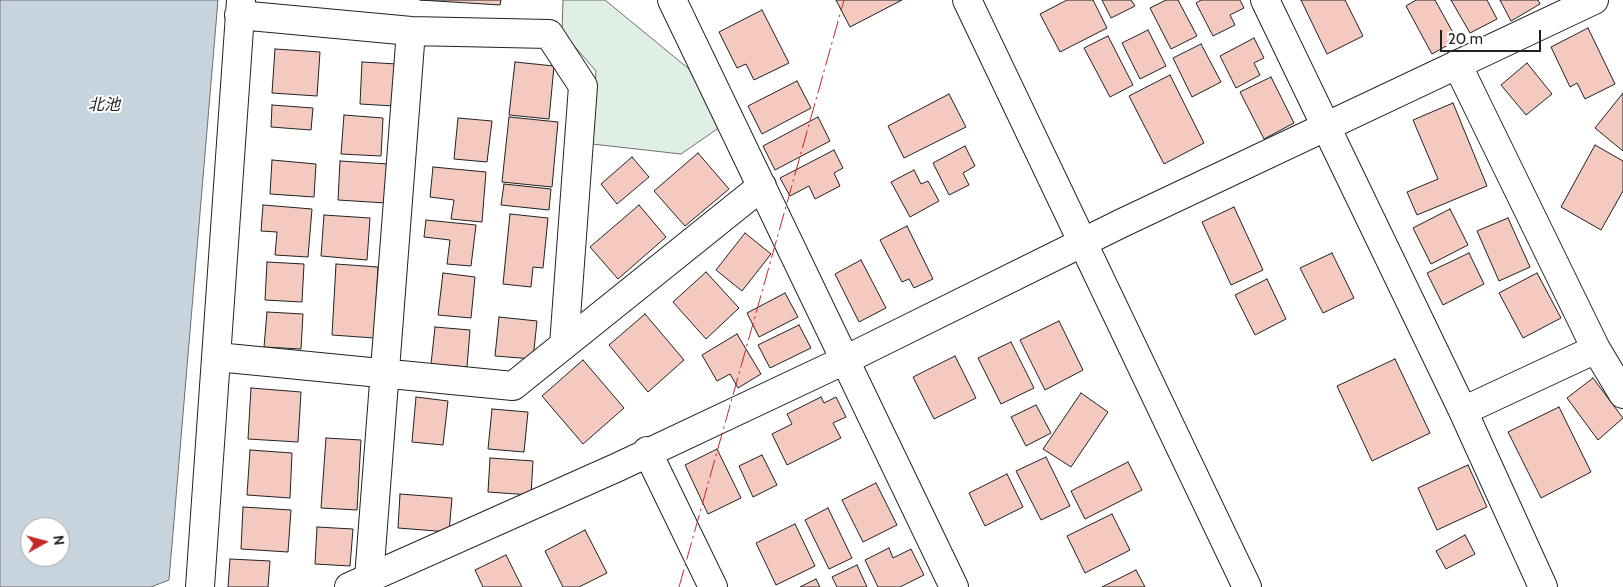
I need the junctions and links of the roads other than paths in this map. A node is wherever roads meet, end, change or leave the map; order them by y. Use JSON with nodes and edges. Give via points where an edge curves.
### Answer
{"nodes":[{"id":1,"x":672,"y":0,"type":"edge"},
{"id":2,"x":967,"y":0,"type":"edge"},
{"id":3,"x":1265,"y":0,"type":"edge"},
{"id":4,"x":1594,"y":0,"type":"edge"},
{"id":5,"x":240,"y":7,"type":"edge"},
{"id":6,"x":412,"y":31,"type":"junction"},
{"id":7,"x":1457,"y":64,"type":"junction"},
{"id":8,"x":1326,"y":127,"type":"junction"},
{"id":9,"x":762,"y":186,"type":"junction"},
{"id":10,"x":1084,"y":242,"type":"junction"},
{"id":11,"x":564,"y":345,"type":"junction"},
{"id":12,"x":1596,"y":349,"type":"junction"},
{"id":13,"x":217,"y":357,"type":"junction"},
{"id":14,"x":845,"y":360,"type":"junction"},
{"id":15,"x":385,"y":373,"type":"junction"},
{"id":16,"x":1623,"y":394,"type":"edge"},
{"id":17,"x":1463,"y":411,"type":"junction"},
{"id":18,"x":648,"y":452,"type":"junction"},
{"id":19,"x":359,"y":582,"type":"edge"},
{"id":20,"x":200,"y":587,"type":"edge"},
{"id":21,"x":713,"y":587,"type":"edge"},
{"id":22,"x":954,"y":587,"type":"edge"},
{"id":23,"x":1247,"y":587,"type":"edge"},
{"id":24,"x":1543,"y":587,"type":"edge"}],
"edges":[{"from":1,"to":9,"type":"street"},
{"from":2,"to":10,"type":"street"},
{"from":3,"to":8,"type":"street"},
{"from":4,"to":7,"type":"street"},
{"from":5,"to":6,"type":"street"},
{"from":5,"to":13,"type":"street"},
{"from":6,"to":11,"type":"street","via":[[549,34],[583,86]]},
{"from":6,"to":15,"type":"street"},
{"from":7,"to":8,"type":"street"},
{"from":7,"to":12,"type":"street"},
{"from":8,"to":10,"type":"street"},
{"from":8,"to":17,"type":"street"},
{"from":9,"to":11,"type":"street"},
{"from":9,"to":14,"type":"street"},
{"from":10,"to":14,"type":"street"},
{"from":10,"to":23,"type":"street"},
{"from":11,"to":15,"type":"street","via":[[513,386]]},
{"from":12,"to":16,"type":"street"},
{"from":12,"to":17,"type":"street"},
{"from":13,"to":15,"type":"street"},
{"from":13,"to":20,"type":"street"},
{"from":14,"to":18,"type":"street"},
{"from":14,"to":22,"type":"street"},
{"from":15,"to":19,"type":"street"},
{"from":17,"to":24,"type":"street"},
{"from":18,"to":19,"type":"street"},
{"from":18,"to":21,"type":"street"}]}
